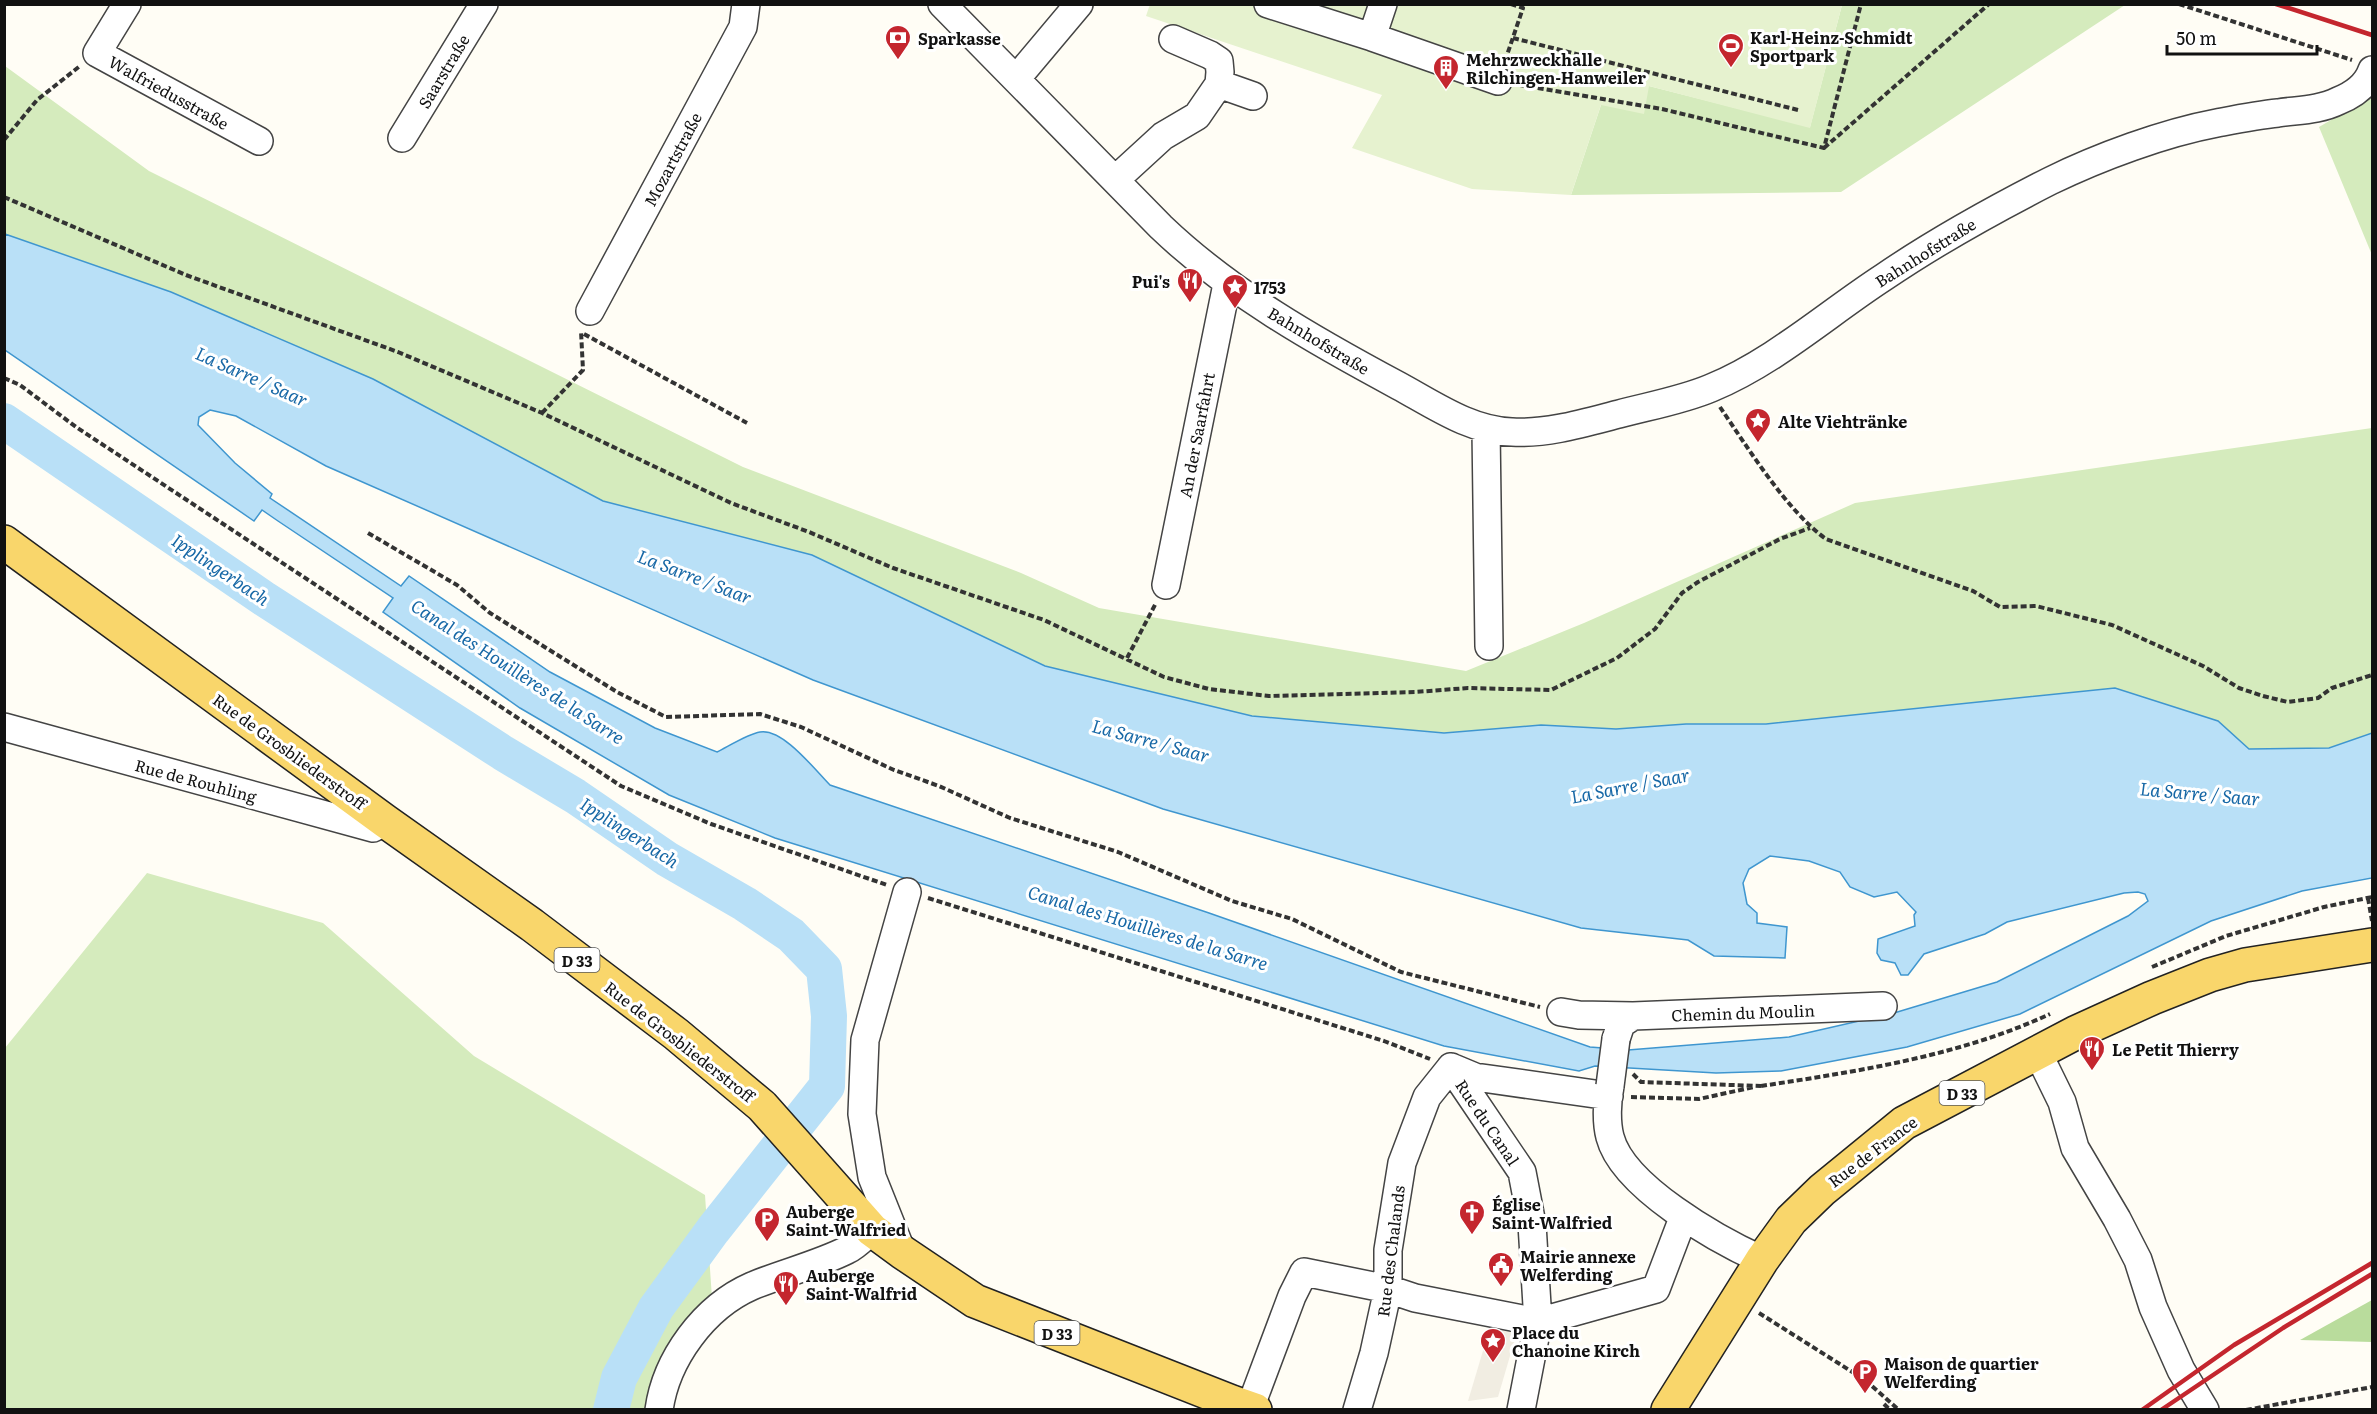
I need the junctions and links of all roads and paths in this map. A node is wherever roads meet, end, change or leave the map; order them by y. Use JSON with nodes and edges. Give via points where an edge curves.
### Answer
{"nodes":[{"id":1,"x":127,"y":4,"type":"edge"},
{"id":2,"x":484,"y":4,"type":"edge"},
{"id":3,"x":746,"y":4,"type":"edge"},
{"id":4,"x":942,"y":4,"type":"edge"},
{"id":5,"x":1079,"y":4,"type":"edge"},
{"id":6,"x":1268,"y":4,"type":"edge"},
{"id":7,"x":1383,"y":4,"type":"edge"},
{"id":8,"x":1511,"y":4,"type":"edge"},
{"id":9,"x":1861,"y":4,"type":"edge"},
{"id":10,"x":1989,"y":4,"type":"edge"},
{"id":11,"x":2180,"y":4,"type":"edge"},
{"id":12,"x":1371,"y":37,"type":"junction"},
{"id":13,"x":1513,"y":38,"type":"junction"},
{"id":14,"x":1173,"y":39,"type":"dead end"},
{"id":15,"x":97,"y":52,"type":"junction"},
{"id":16,"x":2371,"y":73,"type":"edge"},
{"id":17,"x":1016,"y":79,"type":"junction"},
{"id":18,"x":1498,"y":81,"type":"joint"},
{"id":19,"x":1219,"y":84,"type":"junction"},
{"id":20,"x":1532,"y":87,"type":"dead end"},
{"id":21,"x":1253,"y":96,"type":"dead end"},
{"id":22,"x":1798,"y":110,"type":"dead end"},
{"id":23,"x":402,"y":138,"type":"dead end"},
{"id":24,"x":4,"y":140,"type":"edge"},
{"id":25,"x":259,"y":141,"type":"dead end"},
{"id":26,"x":1824,"y":148,"type":"junction"},
{"id":27,"x":1115,"y":180,"type":"junction"},
{"id":28,"x":4,"y":197,"type":"edge"},
{"id":29,"x":1227,"y":284,"type":"junction"},
{"id":30,"x":585,"y":322,"type":"junction"},
{"id":31,"x":4,"y":378,"type":"edge"},
{"id":32,"x":1718,"y":404,"type":"dead end"},
{"id":33,"x":542,"y":413,"type":"junction"},
{"id":34,"x":747,"y":423,"type":"dead end"},
{"id":35,"x":1486,"y":429,"type":"junction"},
{"id":36,"x":368,"y":533,"type":"dead end"},
{"id":37,"x":4,"y":542,"type":"edge"},
{"id":38,"x":1166,"y":585,"type":"joint"},
{"id":39,"x":1489,"y":646,"type":"dead end"},
{"id":40,"x":2373,"y":675,"type":"edge"},
{"id":41,"x":4,"y":727,"type":"edge"},
{"id":42,"x":385,"y":821,"type":"junction"},
{"id":43,"x":907,"y":891,"type":"junction"},
{"id":44,"x":2370,"y":897,"type":"edge"},
{"id":45,"x":2373,"y":924,"type":"edge"},
{"id":46,"x":2373,"y":945,"type":"edge"},
{"id":47,"x":2143,"y":971,"type":"dead end"},
{"id":48,"x":1883,"y":1006,"type":"dead end"},
{"id":49,"x":2059,"y":1010,"type":"dead end"},
{"id":50,"x":1562,"y":1012,"type":"joint"},
{"id":51,"x":1633,"y":1016,"type":"junction"},
{"id":52,"x":2038,"y":1053,"type":"junction"},
{"id":53,"x":1451,"y":1067,"type":"junction"},
{"id":54,"x":1610,"y":1091,"type":"junction"},
{"id":55,"x":1683,"y":1218,"type":"junction"},
{"id":56,"x":872,"y":1230,"type":"junction"},
{"id":57,"x":902,"y":1252,"type":"junction"},
{"id":58,"x":1762,"y":1260,"type":"junction"},
{"id":59,"x":1388,"y":1289,"type":"junction"},
{"id":60,"x":1738,"y":1299,"type":"junction"},
{"id":61,"x":1538,"y":1322,"type":"junction"},
{"id":62,"x":2373,"y":1387,"type":"edge"},
{"id":63,"x":1884,"y":1404,"type":"dead end"},
{"id":64,"x":1253,"y":1409,"type":"edge"},
{"id":65,"x":659,"y":1410,"type":"edge"},
{"id":66,"x":1357,"y":1410,"type":"edge"},
{"id":67,"x":1521,"y":1410,"type":"edge"},
{"id":68,"x":1668,"y":1410,"type":"edge"},
{"id":69,"x":1890,"y":1410,"type":"edge"},
{"id":70,"x":1899,"y":1410,"type":"edge"},
{"id":71,"x":2205,"y":1410,"type":"edge"},
{"id":72,"x":2246,"y":1410,"type":"edge"}],
"edges":[{"from":1,"to":15,"type":"street","name":"Walfriedusstraße"},
{"from":2,"to":23,"type":"street","name":"Saarstraße"},
{"from":3,"to":30,"type":"street","name":"Mozartstraße","via":[[743,27]]},
{"from":4,"to":17,"type":"street","name":"Bahnhofstraße"},
{"from":5,"to":17,"type":"street"},
{"from":6,"to":12,"type":"street"},
{"from":7,"to":12,"type":"street"},
{"from":8,"to":13,"type":"path","via":[[1523,8]]},
{"from":9,"to":26,"type":"path"},
{"from":10,"to":26,"type":"path"},
{"from":11,"to":16,"type":"path","via":[[2353,60]]},
{"from":12,"to":18,"type":"street"},
{"from":13,"to":18,"type":"path"},
{"from":13,"to":22,"type":"path"},
{"from":14,"to":19,"type":"street","via":[[1219,62]]},
{"from":15,"to":24,"type":"path","via":[[37,100]]},
{"from":15,"to":25,"type":"street","name":"Walfriedusstraße"},
{"from":16,"to":35,"type":"street","name":"Bahnhofstraße","via":[[2357,90],[2323,107],[2212,123],[2103,158],[2054,179],[1952,234],[1762,361],[1708,390],[1539,432]]},
{"from":17,"to":27,"type":"street","name":"Bahnhofstraße"},
{"from":19,"to":21,"type":"street"},
{"from":19,"to":27,"type":"street","via":[[1197,116],[1163,136]]},
{"from":20,"to":26,"type":"path","via":[[1662,109]]},
{"from":27,"to":29,"type":"street","name":"Bahnhofstraße","via":[[1186,251]]},
{"from":28,"to":33,"type":"path","via":[[186,275],[398,352]]},
{"from":29,"to":35,"type":"street","name":"Bahnhofstraße","via":[[1370,371]]},
{"from":29,"to":38,"type":"street","name":"An der Saarfahrt"},
{"from":30,"to":33,"type":"path","via":[[582,370]]},
{"from":30,"to":34,"type":"path"},
{"from":31,"to":43,"type":"path","via":[[621,786],[711,824]]},
{"from":32,"to":40,"type":"path","via":[[1810,528],[1826,539],[1973,591],[2000,607],[2036,606],[2112,625],[2263,696],[2288,702],[2318,699],[2332,688]]},
{"from":33,"to":38,"type":"path","via":[[730,504],[893,568],[1044,620],[1127,658]]},
{"from":35,"to":39,"type":"street"},
{"from":36,"to":50,"type":"path","via":[[457,585],[490,613],[617,692],[666,717],[760,714],[801,727],[1010,818],[1118,852],[1232,901],[1292,920],[1401,972]]},
{"from":37,"to":42,"type":"main road","name":"Rue de Grosbliederstroff","number":"D 33"},
{"from":41,"to":42,"type":"street","name":"Rue de Rouhling","via":[[373,828]]},
{"from":42,"to":56,"type":"main road","name":"Rue de Grosbliederstroff","number":"D 33","via":[[532,925],[676,1034],[762,1106]]},
{"from":43,"to":53,"type":"path","via":[[1384,1041]]},
{"from":43,"to":57,"type":"street","via":[[865,1040],[862,1114],[872,1177]]},
{"from":44,"to":45,"type":"path"},
{"from":44,"to":47,"type":"path","via":[[2226,936]]},
{"from":46,"to":52,"type":"main road","name":"Rue de France","number":"D 33","via":[[2210,975],[2152,998]]},
{"from":48,"to":51,"type":"street","name":"Chemin du Moulin"},
{"from":49,"to":54,"type":"path","via":[[1982,1042],[1846,1073],[1699,1099]]},
{"from":50,"to":51,"type":"street","name":"Chemin du Moulin"},
{"from":51,"to":54,"type":"street","bridge":true,"via":[[1621,1024],[1616,1039]]},
{"from":52,"to":58,"type":"main road","name":"Rue de France","number":"D 33","via":[[1904,1123],[1822,1190],[1791,1220]]},
{"from":52,"to":71,"type":"street","via":[[2062,1102],[2075,1148],[2138,1260],[2181,1370]]},
{"from":53,"to":54,"type":"street","via":[[1475,1077]]},
{"from":53,"to":59,"type":"street","name":"Rue des Chalands","via":[[1426,1097],[1402,1163],[1388,1250]]},
{"from":53,"to":61,"type":"street","name":"Rue du Canal","via":[[1522,1172],[1532,1224]]},
{"from":54,"to":55,"type":"street","via":[[1610,1138],[1627,1169]]},
{"from":55,"to":58,"type":"street"},
{"from":55,"to":61,"type":"street","via":[[1656,1289]]},
{"from":56,"to":57,"type":"main road","name":"Rue de Grosbliederstroff","number":"D 33"},
{"from":56,"to":65,"type":"street","via":[[849,1250],[751,1286],[727,1300],[676,1356],[662,1390]]},
{"from":57,"to":64,"type":"main road","name":"Rue de Grosbliederstroff","number":"D 33","via":[[975,1301]]},
{"from":58,"to":60,"type":"main road","name":"Rue de France","number":"D 33"},
{"from":59,"to":61,"type":"street"},
{"from":59,"to":64,"type":"street","via":[[1304,1272]]},
{"from":59,"to":66,"type":"street","name":"Rue des Chalands"},
{"from":60,"to":68,"type":"main road","name":"Rue de France","number":"D 33"},
{"from":60,"to":70,"type":"path","via":[[1865,1380]]},
{"from":61,"to":67,"type":"street"},
{"from":62,"to":72,"type":"path"},
{"from":63,"to":69,"type":"path"}]}
